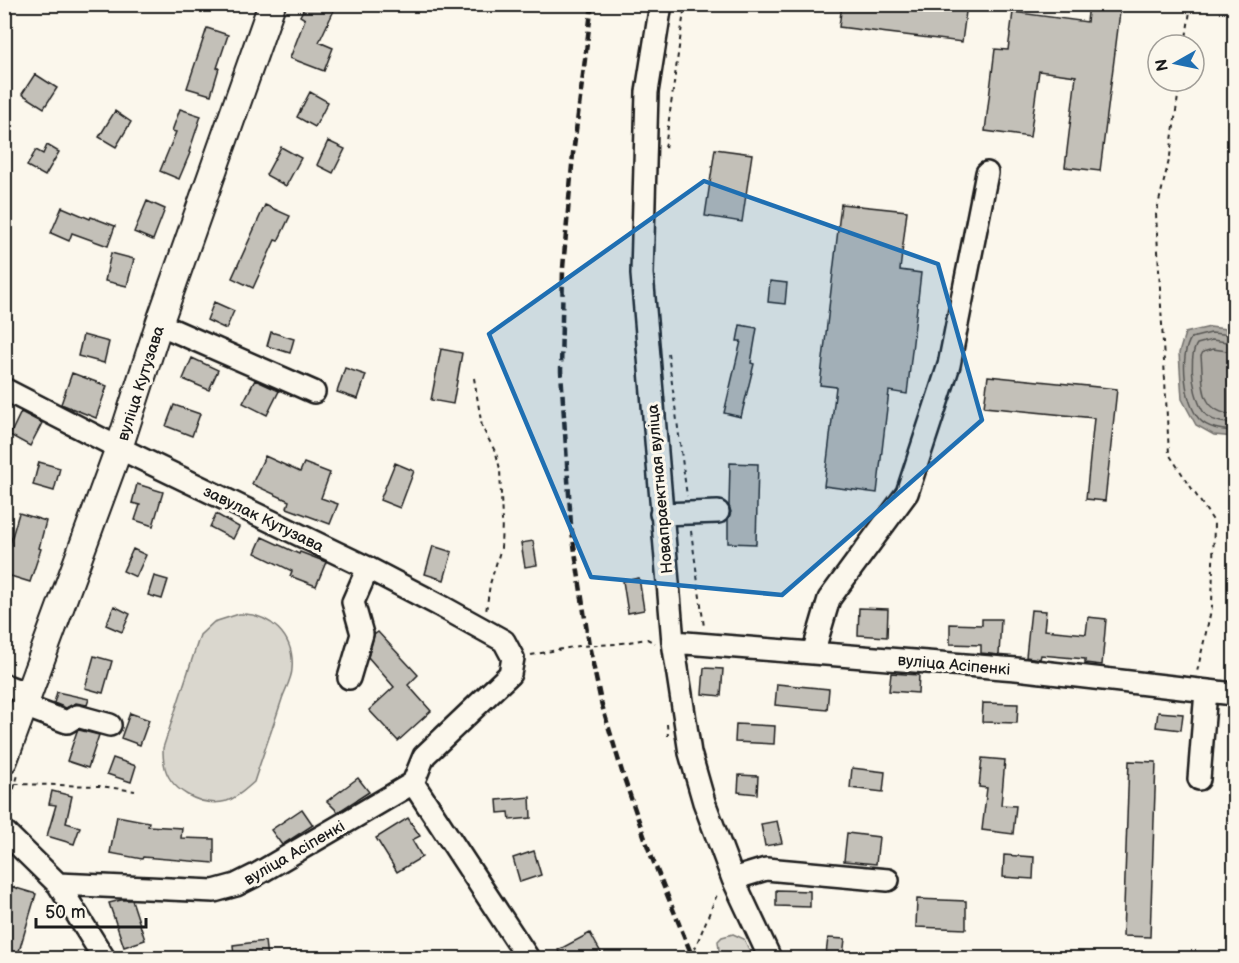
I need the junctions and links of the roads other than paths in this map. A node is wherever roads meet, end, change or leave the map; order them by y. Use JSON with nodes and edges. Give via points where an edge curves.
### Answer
{"nodes":[{"id":1,"x":272,"y":4,"type":"edge"},
{"id":2,"x":661,"y":4,"type":"edge"},
{"id":3,"x":987,"y":173,"type":"dead end"},
{"id":4,"x":159,"y":324,"type":"junction"},
{"id":5,"x":4,"y":389,"type":"edge"},
{"id":6,"x":314,"y":392,"type":"dead end"},
{"id":7,"x":119,"y":448,"type":"junction"},
{"id":8,"x":718,"y":512,"type":"dead end"},
{"id":9,"x":661,"y":514,"type":"junction"},
{"id":10,"x":368,"y":568,"type":"junction"},
{"id":11,"x":665,"y":643,"type":"junction"},
{"id":12,"x":813,"y":653,"type":"junction"},
{"id":13,"x":349,"y":678,"type":"dead end"},
{"id":14,"x":4,"y":685,"type":"edge"},
{"id":15,"x":1200,"y":690,"type":"junction"},
{"id":16,"x":1234,"y":694,"type":"edge"},
{"id":17,"x":26,"y":700,"type":"junction"},
{"id":18,"x":110,"y":725,"type":"dead end"},
{"id":19,"x":4,"y":760,"type":"edge"},
{"id":20,"x":1200,"y":779,"type":"dead end"},
{"id":21,"x":413,"y":783,"type":"junction"},
{"id":22,"x":4,"y":831,"type":"edge"},
{"id":23,"x":733,"y":879,"type":"junction"},
{"id":24,"x":888,"y":880,"type":"dead end"},
{"id":25,"x":58,"y":884,"type":"junction"},
{"id":26,"x":104,"y":958,"type":"edge"},
{"id":27,"x":528,"y":958,"type":"edge"},
{"id":28,"x":770,"y":958,"type":"edge"}],
"edges":[{"from":1,"to":4,"type":"main road","name":"вуліца Кутузава"},
{"from":2,"to":9,"type":"street","name":"Новапраектная вуліца","via":[[647,92],[642,274]]},
{"from":3,"to":12,"type":"street","via":[[949,365],[907,493],[829,599]]},
{"from":4,"to":6,"type":"street"},
{"from":4,"to":7,"type":"main road","name":"вуліца Кутузава"},
{"from":5,"to":7,"type":"street","name":"завулак Кутузава"},
{"from":7,"to":10,"type":"street","name":"завулак Кутузава"},
{"from":7,"to":17,"type":"main road","name":"вуліца Кутузава"},
{"from":8,"to":9,"type":"street"},
{"from":9,"to":11,"type":"street","name":"Новапраектная вуліца"},
{"from":10,"to":13,"type":"street","via":[[353,602],[362,634]]},
{"from":10,"to":21,"type":"street","name":"завулак Кутузава","via":[[504,641],[513,658],[510,674],[424,756]]},
{"from":11,"to":12,"type":"street","name":"вуліца Асіпенкі"},
{"from":11,"to":23,"type":"street","name":"Новапраектная вуліца","via":[[704,802]]},
{"from":12,"to":15,"type":"street","name":"вуліца Асіпенкі","via":[[1016,669]]},
{"from":14,"to":17,"type":"street"},
{"from":15,"to":16,"type":"street","name":"вуліца Асіпенкі"},
{"from":15,"to":20,"type":"street"},
{"from":17,"to":18,"type":"street","via":[[67,722],[77,716]]},
{"from":17,"to":19,"type":"main road","name":"вуліца Кутузава"},
{"from":21,"to":25,"type":"street","name":"вуліца Асіпенкі","via":[[236,885],[214,891]]},
{"from":21,"to":27,"type":"street"},
{"from":22,"to":25,"type":"street"},
{"from":23,"to":24,"type":"street","via":[[766,868]]},
{"from":23,"to":28,"type":"street","name":"Новапраектная вуліца"},
{"from":25,"to":26,"type":"street"}]}
